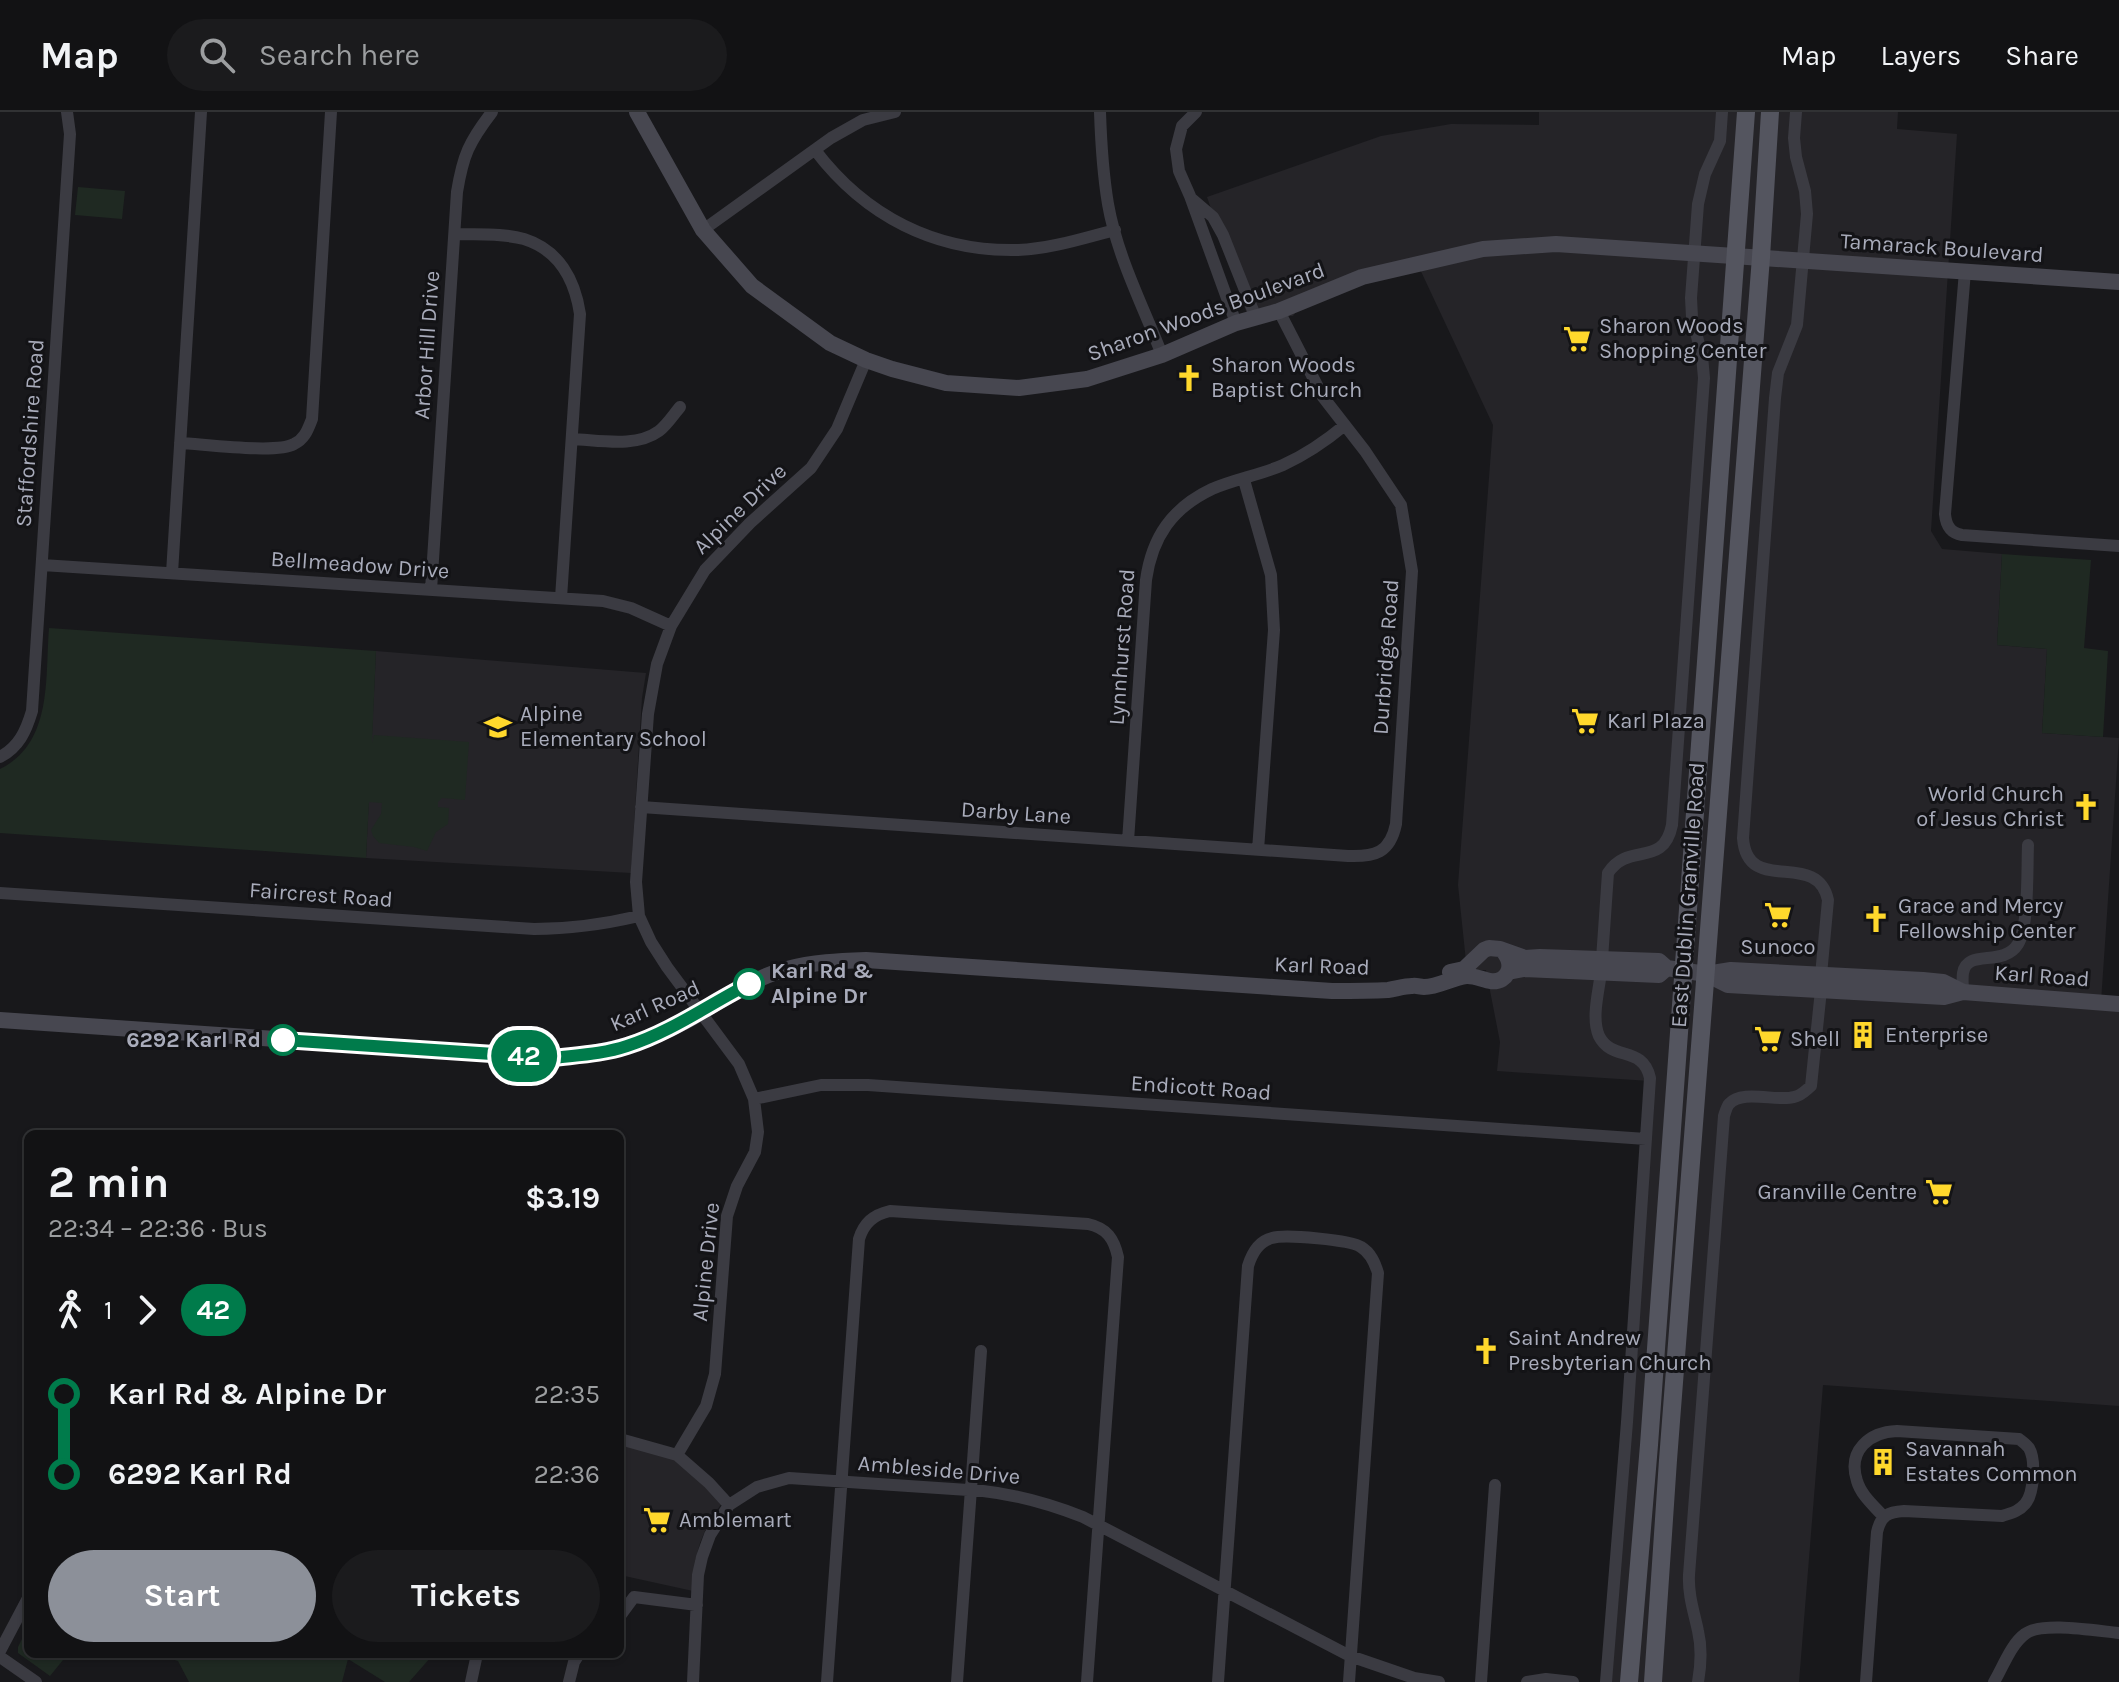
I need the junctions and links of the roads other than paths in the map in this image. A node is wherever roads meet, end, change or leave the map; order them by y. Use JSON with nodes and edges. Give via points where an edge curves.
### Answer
{"nodes":[{"id":1,"x":67,"y":112,"type":"edge"},
{"id":2,"x":201,"y":112,"type":"edge"},
{"id":3,"x":331,"y":112,"type":"edge"},
{"id":4,"x":492,"y":112,"type":"edge"},
{"id":5,"x":637,"y":112,"type":"edge"},
{"id":6,"x":895,"y":112,"type":"edge"},
{"id":7,"x":1100,"y":112,"type":"edge"},
{"id":8,"x":1196,"y":112,"type":"edge"},
{"id":9,"x":1722,"y":112,"type":"edge"},
{"id":10,"x":1746,"y":112,"type":"edge"},
{"id":11,"x":1759,"y":112,"type":"edge"},
{"id":12,"x":1770,"y":112,"type":"edge"},
{"id":13,"x":1796,"y":112,"type":"edge"},
{"id":14,"x":815,"y":150,"type":"junction"},
{"id":15,"x":1190,"y":196,"type":"junction"},
{"id":16,"x":703,"y":230,"type":"junction"},
{"id":17,"x":1115,"y":230,"type":"junction"},
{"id":18,"x":455,"y":234,"type":"junction"},
{"id":19,"x":1695,"y":253,"type":"junction"},
{"id":20,"x":1736,"y":255,"type":"junction"},
{"id":21,"x":1761,"y":257,"type":"junction"},
{"id":22,"x":1803,"y":260,"type":"junction"},
{"id":23,"x":1965,"y":271,"type":"junction"},
{"id":24,"x":2119,"y":282,"type":"edge"},
{"id":25,"x":1279,"y":311,"type":"junction"},
{"id":26,"x":1256,"y":318,"type":"junction"},
{"id":27,"x":1236,"y":323,"type":"junction"},
{"id":28,"x":1162,"y":355,"type":"junction"},
{"id":29,"x":866,"y":360,"type":"junction"},
{"id":30,"x":680,"y":407,"type":"dead end"},
{"id":31,"x":1345,"y":425,"type":"junction"},
{"id":32,"x":572,"y":439,"type":"junction"},
{"id":33,"x":180,"y":443,"type":"junction"},
{"id":34,"x":1244,"y":480,"type":"junction"},
{"id":35,"x":2119,"y":546,"type":"edge"},
{"id":36,"x":42,"y":565,"type":"junction"},
{"id":37,"x":172,"y":573,"type":"junction"},
{"id":38,"x":431,"y":590,"type":"junction"},
{"id":39,"x":561,"y":598,"type":"junction"},
{"id":40,"x":671,"y":626,"type":"junction"},
{"id":41,"x":5,"y":754,"type":"edge"},
{"id":42,"x":641,"y":807,"type":"junction"},
{"id":43,"x":1128,"y":841,"type":"junction"},
{"id":44,"x":2028,"y":845,"type":"dead end"},
{"id":45,"x":1386,"y":847,"type":"joint"},
{"id":46,"x":1258,"y":850,"type":"junction"},
{"id":47,"x":0,"y":893,"type":"edge"},
{"id":48,"x":639,"y":916,"type":"junction"},
{"id":49,"x":1504,"y":952,"type":"junction"},
{"id":50,"x":1477,"y":959,"type":"junction"},
{"id":51,"x":1602,"y":966,"type":"junction"},
{"id":52,"x":1675,"y":969,"type":"junction"},
{"id":53,"x":1508,"y":972,"type":"junction"},
{"id":54,"x":1706,"y":974,"type":"junction"},
{"id":55,"x":1481,"y":977,"type":"junction"},
{"id":56,"x":1821,"y":982,"type":"junction"},
{"id":57,"x":1416,"y":985,"type":"junction"},
{"id":58,"x":1963,"y":992,"type":"junction"},
{"id":59,"x":2119,"y":1004,"type":"edge"},
{"id":60,"x":701,"y":1012,"type":"junction"},
{"id":61,"x":0,"y":1020,"type":"edge"},
{"id":62,"x":754,"y":1099,"type":"junction"},
{"id":63,"x":1646,"y":1139,"type":"junction"},
{"id":64,"x":981,"y":1351,"type":"dead end"},
{"id":65,"x":624,"y":1440,"type":"edge"},
{"id":66,"x":677,"y":1455,"type":"junction"},
{"id":67,"x":841,"y":1481,"type":"junction"},
{"id":68,"x":1495,"y":1485,"type":"dead end"},
{"id":69,"x":972,"y":1490,"type":"junction"},
{"id":70,"x":729,"y":1505,"type":"junction"},
{"id":71,"x":1883,"y":1516,"type":"junction"},
{"id":72,"x":1099,"y":1527,"type":"junction"},
{"id":73,"x":1224,"y":1592,"type":"junction"},
{"id":74,"x":697,"y":1605,"type":"junction"},
{"id":75,"x":24,"y":1606,"type":"edge"},
{"id":76,"x":624,"y":1609,"type":"edge"},
{"id":77,"x":2119,"y":1633,"type":"edge"},
{"id":78,"x":0,"y":1654,"type":"edge"},
{"id":79,"x":1350,"y":1656,"type":"junction"},
{"id":80,"x":476,"y":1658,"type":"edge"},
{"id":81,"x":576,"y":1658,"type":"edge"},
{"id":82,"x":36,"y":1682,"type":"edge"},
{"id":83,"x":471,"y":1682,"type":"edge"},
{"id":84,"x":569,"y":1682,"type":"edge"},
{"id":85,"x":693,"y":1682,"type":"edge"},
{"id":86,"x":827,"y":1682,"type":"edge"},
{"id":87,"x":957,"y":1682,"type":"edge"},
{"id":88,"x":1087,"y":1682,"type":"edge"},
{"id":89,"x":1218,"y":1682,"type":"edge"},
{"id":90,"x":1349,"y":1682,"type":"edge"},
{"id":91,"x":1439,"y":1682,"type":"edge"},
{"id":92,"x":1481,"y":1682,"type":"edge"},
{"id":93,"x":1527,"y":1682,"type":"edge"},
{"id":94,"x":1573,"y":1682,"type":"edge"},
{"id":95,"x":1606,"y":1682,"type":"edge"},
{"id":96,"x":1629,"y":1682,"type":"edge"},
{"id":97,"x":1653,"y":1682,"type":"edge"},
{"id":98,"x":1698,"y":1682,"type":"edge"},
{"id":99,"x":1866,"y":1682,"type":"edge"},
{"id":100,"x":1994,"y":1682,"type":"edge"}],
"edges":[{"from":1,"to":36,"type":"street","name":"Staffordshire Road","via":[[70,134]]},
{"from":2,"to":33,"type":"street"},
{"from":3,"to":33,"type":"street","via":[[312,419],[306,435],[293,446],[276,449]]},
{"from":4,"to":18,"type":"street","name":"Arbor Hill Drive","via":[[461,163]]},
{"from":5,"to":16,"type":"street","name":"Sharon Woods Boulevard"},
{"from":6,"to":14,"type":"street","via":[[863,120]]},
{"from":7,"to":17,"type":"street"},
{"from":8,"to":15,"type":"street","via":[[1182,126],[1176,149]]},
{"from":9,"to":19,"type":"street","name":"East Dublin Granville Road","via":[[1720,141],[1701,189]]},
{"from":10,"to":20,"type":"main road","name":"East Dublin Granville Road"},
{"from":11,"to":21,"type":"main road","via":[[1754,228]]},
{"from":12,"to":21,"type":"main road","name":"East Dublin Granville Road"},
{"from":13,"to":22,"type":"street","via":[[1796,157],[1807,214]]},
{"from":14,"to":16,"type":"street"},
{"from":14,"to":17,"type":"street","via":[[860,198],[927,237],[970,247],[1021,250]]},
{"from":15,"to":26,"type":"street","via":[[1223,235]]},
{"from":15,"to":27,"type":"street"},
{"from":16,"to":29,"type":"street","name":"Sharon Woods Boulevard","via":[[752,286],[830,343]]},
{"from":17,"to":28,"type":"street"},
{"from":18,"to":32,"type":"street","via":[[524,239],[546,250],[564,268],[580,314]]},
{"from":18,"to":38,"type":"street","name":"Arbor Hill Drive"},
{"from":19,"to":20,"type":"street","name":"Sharon Woods Boulevard"},
{"from":19,"to":25,"type":"street","name":"Sharon Woods Boulevard","via":[[1556,244],[1483,249],[1362,277]]},
{"from":19,"to":51,"type":"street","name":"East Dublin Granville Road","via":[[1692,317],[1704,378],[1672,825],[1659,850],[1621,859],[1608,873]]},
{"from":20,"to":21,"type":"street","name":"Sharon Woods Boulevard"},
{"from":20,"to":52,"type":"main road","name":"East Dublin Granville Road"},
{"from":21,"to":22,"type":"street","name":"Tamarack Boulevard"},
{"from":21,"to":54,"type":"main road","name":"East Dublin Granville Road"},
{"from":22,"to":23,"type":"street","name":"Tamarack Boulevard"},
{"from":22,"to":56,"type":"street","via":[[1797,325],[1778,373],[1775,398],[1743,838],[1747,855],[1757,866],[1811,876],[1825,888]]},
{"from":23,"to":24,"type":"street","name":"Tamarack Boulevard"},
{"from":23,"to":35,"type":"street","via":[[1946,523],[1962,535]]},
{"from":25,"to":26,"type":"street","name":"Sharon Woods Boulevard"},
{"from":25,"to":31,"type":"street","name":"Durbridge Road","via":[[1323,397]]},
{"from":26,"to":27,"type":"street","name":"Sharon Woods Boulevard"},
{"from":27,"to":28,"type":"street","name":"Sharon Woods Boulevard"},
{"from":28,"to":29,"type":"street","name":"Sharon Woods Boulevard","via":[[1087,379],[1019,388],[946,383]]},
{"from":29,"to":40,"type":"street","name":"Alpine Drive","via":[[837,429],[811,468],[705,570]]},
{"from":30,"to":32,"type":"street","via":[[659,431],[640,440]]},
{"from":31,"to":34,"type":"street","name":"Lynnhurst Road","via":[[1284,464]]},
{"from":31,"to":45,"type":"street","name":"Durbridge Road","via":[[1401,505],[1412,571],[1396,824]]},
{"from":32,"to":39,"type":"street"},
{"from":33,"to":37,"type":"street"},
{"from":34,"to":43,"type":"street","name":"Lynnhurst Road","via":[[1212,489],[1179,510],[1165,525],[1149,560]]},
{"from":34,"to":46,"type":"street","via":[[1271,575],[1274,630]]},
{"from":36,"to":37,"type":"street","name":"Bellmeadow Drive"},
{"from":36,"to":41,"type":"street","name":"Staffordshire Road","via":[[32,711],[26,731]]},
{"from":37,"to":38,"type":"street","name":"Bellmeadow Drive"},
{"from":38,"to":39,"type":"street","name":"Bellmeadow Drive"},
{"from":39,"to":40,"type":"street","name":"Bellmeadow Drive","via":[[631,608]]},
{"from":40,"to":42,"type":"street","name":"Alpine Drive","via":[[648,714]]},
{"from":42,"to":43,"type":"street","name":"Darby Lane"},
{"from":42,"to":48,"type":"street","name":"Alpine Drive"},
{"from":43,"to":46,"type":"street","name":"Darby Lane"},
{"from":44,"to":58,"type":"street","via":[[2024,930],[2017,946],[2004,956],[1966,964]]},
{"from":45,"to":46,"type":"street","name":"Darby Lane","via":[[1364,857]]},
{"from":47,"to":48,"type":"street","name":"Faircrest Road","via":[[534,929]]},
{"from":48,"to":60,"type":"street","name":"Alpine Drive","via":[[651,942]]},
{"from":49,"to":50,"type":"street","via":[[1489,948]]},
{"from":49,"to":51,"type":"street","name":"Karl Road"},
{"from":49,"to":53,"type":"street"},
{"from":50,"to":55,"type":"street"},
{"from":50,"to":57,"type":"street","name":"Karl Road","via":[[1464,969],[1421,979]]},
{"from":51,"to":52,"type":"street","name":"Karl Road","via":[[1659,975]]},
{"from":51,"to":53,"type":"street","name":"Karl Road"},
{"from":51,"to":63,"type":"street","name":"East Dublin Granville Road","via":[[1599,1036],[1617,1052],[1641,1059],[1649,1070]]},
{"from":52,"to":54,"type":"street","name":"Karl Road"},
{"from":52,"to":96,"type":"main road","name":"East Dublin Granville Road","via":[[1649,1445]]},
{"from":53,"to":55,"type":"street","via":[[1494,982]]},
{"from":54,"to":56,"type":"street","name":"Karl Road","via":[[1731,970]]},
{"from":54,"to":97,"type":"main road","name":"East Dublin Granville Road"},
{"from":55,"to":57,"type":"street","name":"Karl Road"},
{"from":56,"to":58,"type":"street","name":"Karl Road","via":[[1943,982]]},
{"from":56,"to":98,"type":"street","via":[[1811,1086],[1792,1098],[1737,1099],[1724,1116],[1688,1588],[1699,1632]]},
{"from":57,"to":60,"type":"street","name":"Karl Road","via":[[1332,991],[866,960],[784,969]]},
{"from":58,"to":59,"type":"street","name":"Karl Road"},
{"from":60,"to":61,"type":"street","name":"Karl Road","via":[[627,1046],[553,1058]]},
{"from":60,"to":62,"type":"street","name":"Alpine Drive","via":[[739,1064]]},
{"from":62,"to":63,"type":"street","name":"Endicott Road","via":[[821,1085],[868,1085]]},
{"from":62,"to":66,"type":"street","name":"Alpine Drive","via":[[755,1152],[727,1216],[715,1374],[706,1406]]},
{"from":63,"to":95,"type":"street","name":"East Dublin Granville Road"},
{"from":64,"to":69,"type":"street"},
{"from":65,"to":66,"type":"street"},
{"from":66,"to":70,"type":"street"},
{"from":67,"to":69,"type":"street","name":"Ambleside Drive"},
{"from":67,"to":70,"type":"street","name":"Ambleside Drive","via":[[789,1478],[757,1487]]},
{"from":67,"to":72,"type":"street","via":[[859,1239],[871,1218],[890,1211],[1088,1224],[1107,1232],[1118,1257]]},
{"from":67,"to":86,"type":"street"},
{"from":68,"to":92,"type":"street"},
{"from":69,"to":72,"type":"street","name":"Ambleside Drive","via":[[1038,1500]]},
{"from":69,"to":87,"type":"street"},
{"from":70,"to":74,"type":"street","name":"Ambleside Drive","via":[[702,1557]]},
{"from":71,"to":71,"type":"street","via":[[1904,1511],[2002,1516],[2016,1512],[2028,1502],[2032,1487],[2028,1446],[2019,1439],[1885,1432],[1871,1437],[1855,1462],[1857,1480]]},
{"from":71,"to":99,"type":"street","via":[[1877,1532]]},
{"from":72,"to":73,"type":"street","name":"Ambleside Drive"},
{"from":72,"to":88,"type":"street"},
{"from":73,"to":79,"type":"street","name":"Ambleside Drive"},
{"from":73,"to":79,"type":"street","via":[[1251,1255],[1270,1238],[1360,1246],[1378,1273]]},
{"from":73,"to":89,"type":"street"},
{"from":74,"to":76,"type":"street","via":[[634,1597]]},
{"from":74,"to":85,"type":"street","name":"Ambleside Drive"},
{"from":75,"to":78,"type":"street"},
{"from":77,"to":100,"type":"street","via":[[2036,1628],[2016,1644]]},
{"from":78,"to":82,"type":"street"},
{"from":79,"to":90,"type":"street"},
{"from":79,"to":91,"type":"street","name":"Ambleside Drive"},
{"from":80,"to":83,"type":"street"},
{"from":81,"to":84,"type":"street"},
{"from":93,"to":94,"type":"street"}]}
